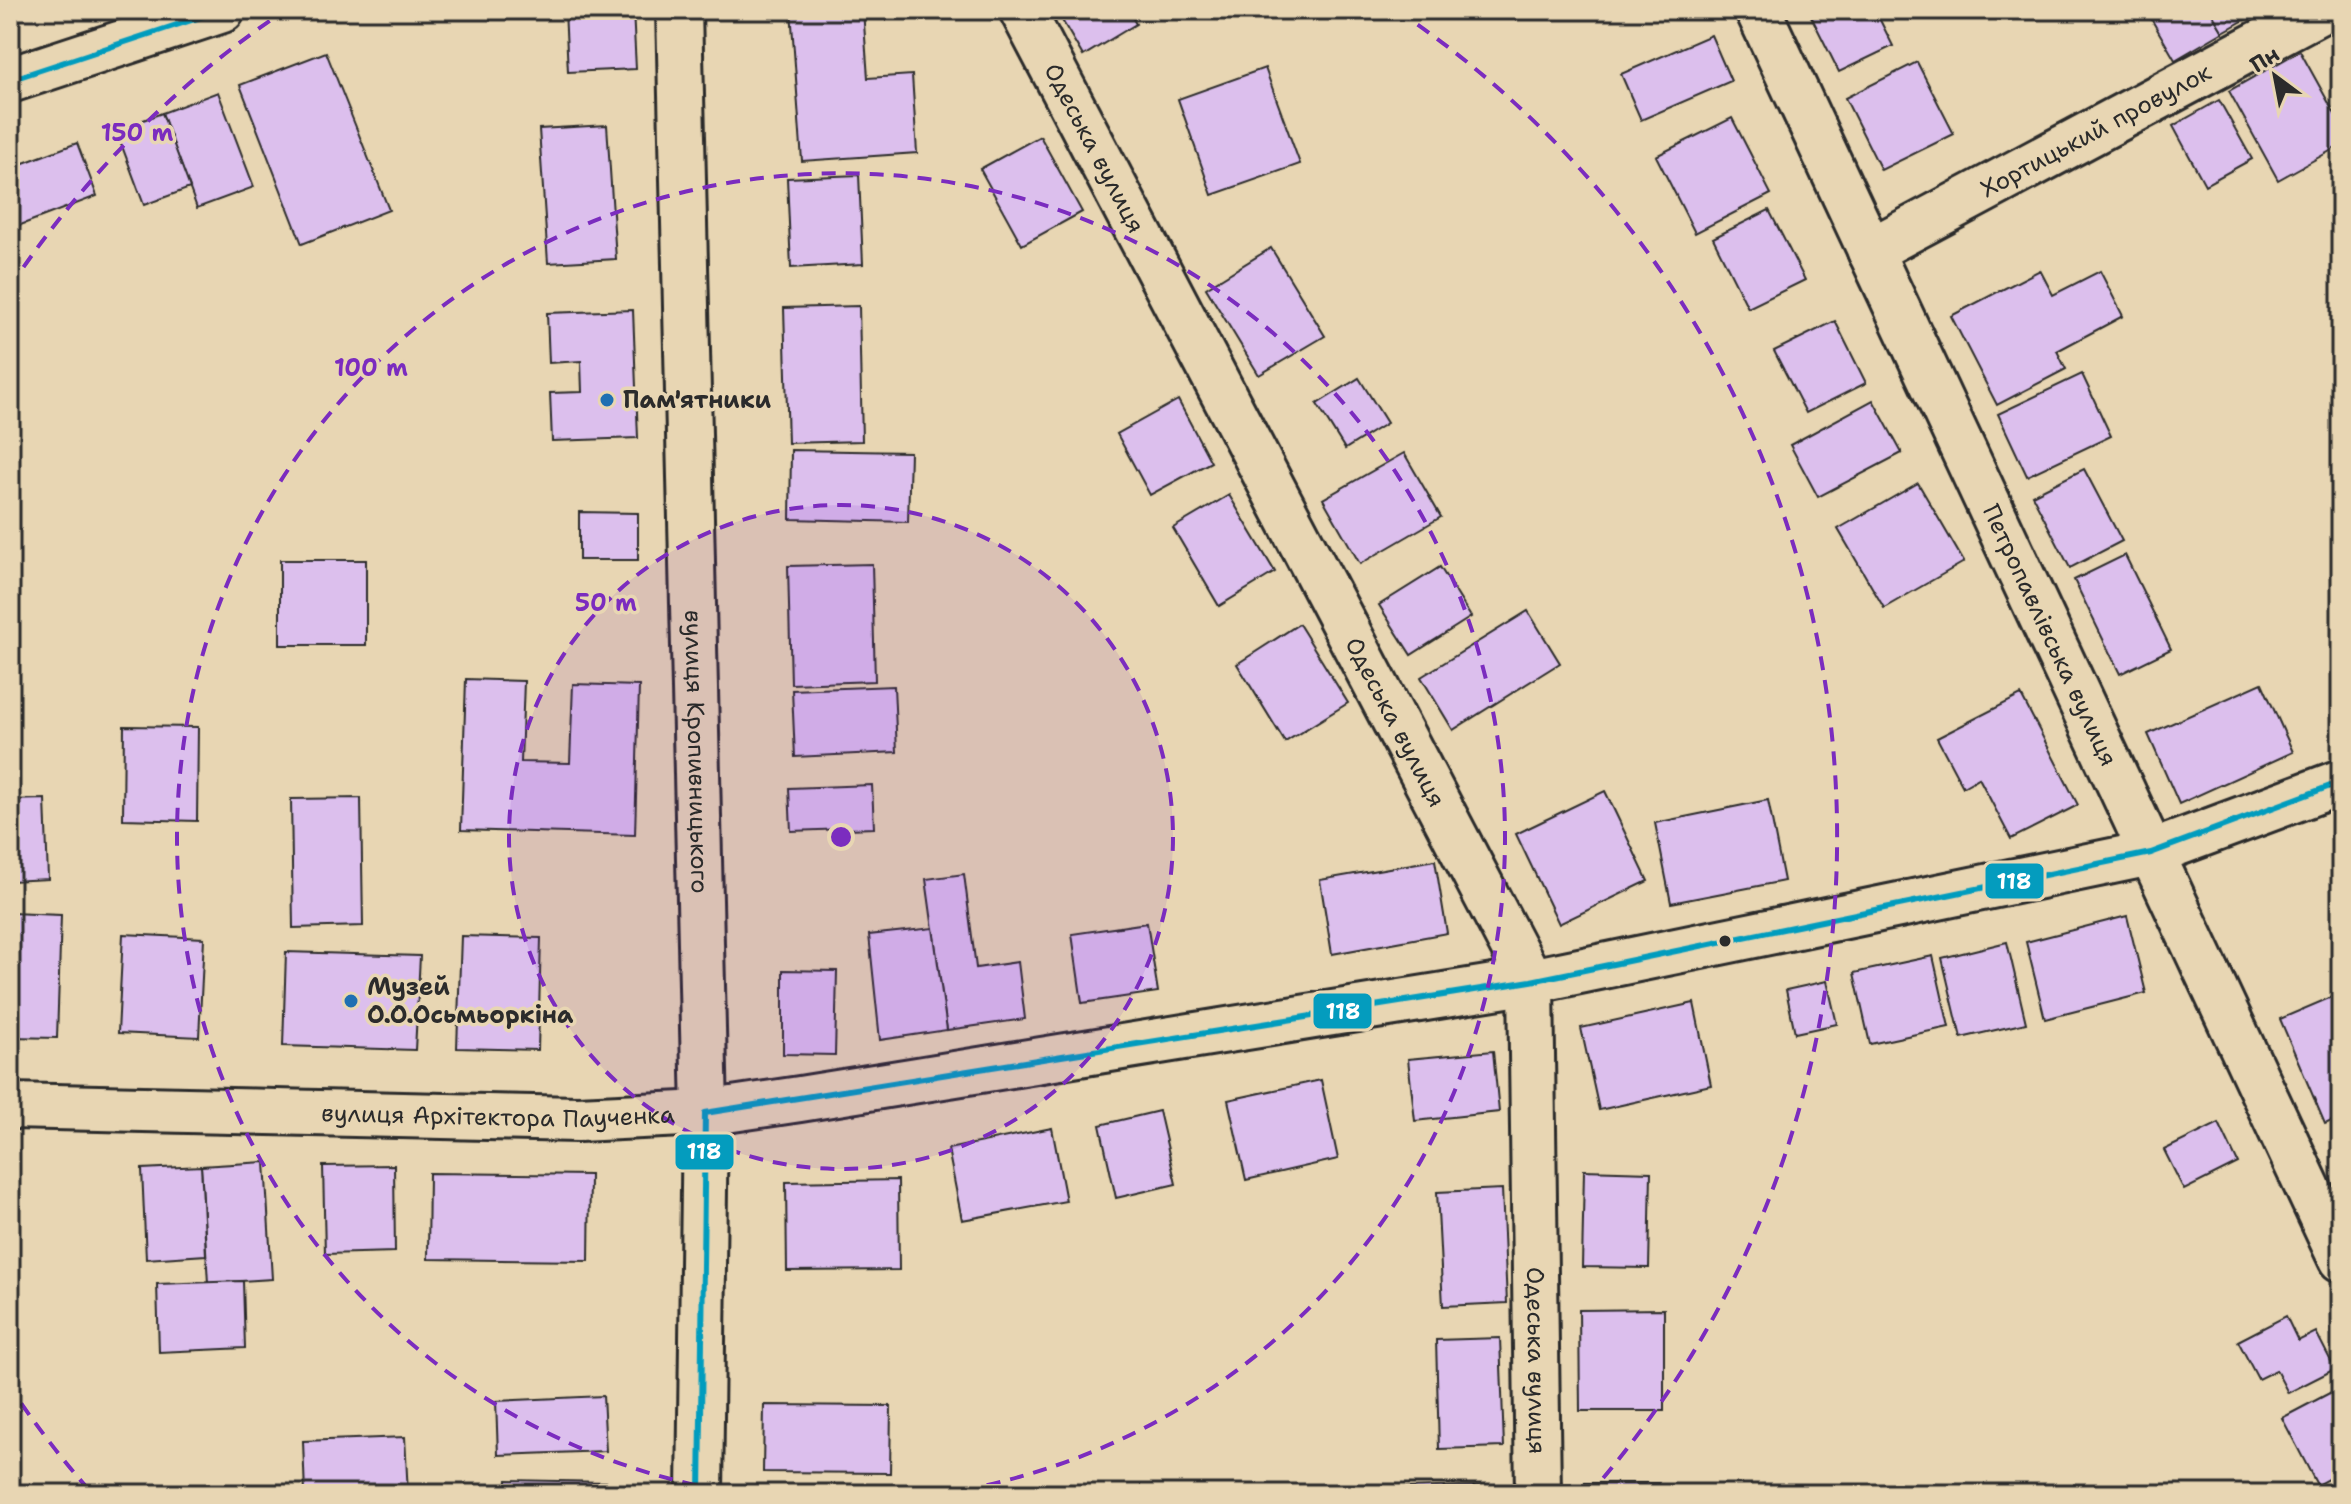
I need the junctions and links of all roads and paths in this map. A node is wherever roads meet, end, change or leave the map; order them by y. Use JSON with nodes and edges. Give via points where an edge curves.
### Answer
{"nodes":[{"id":1,"x":222,"y":10,"type":"edge"},
{"id":2,"x":679,"y":10,"type":"edge"},
{"id":3,"x":1022,"y":10,"type":"edge"},
{"id":4,"x":1758,"y":10,"type":"edge"},
{"id":5,"x":2322,"y":10,"type":"edge"},
{"id":6,"x":10,"y":80,"type":"edge"},
{"id":7,"x":1870,"y":251,"type":"junction"},
{"id":8,"x":2341,"y":782,"type":"edge"},
{"id":9,"x":2151,"y":853,"type":"junction"},
{"id":10,"x":1531,"y":981,"type":"junction"},
{"id":11,"x":10,"y":1106,"type":"edge"},
{"id":12,"x":705,"y":1113,"type":"junction"},
{"id":13,"x":2341,"y":1259,"type":"edge"},
{"id":14,"x":700,"y":1494,"type":"edge"},
{"id":15,"x":1538,"y":1494,"type":"edge"}],
"edges":[{"from":1,"to":6,"type":"street"},
{"from":2,"to":12,"type":"street","name":"вулиця Кропивницького"},
{"from":3,"to":10,"type":"street","name":"Одеська вулиця"},
{"from":4,"to":7,"type":"street","name":"Петропавлівська вулиця"},
{"from":5,"to":7,"type":"street","name":"Хортицький провулок"},
{"from":7,"to":9,"type":"street","name":"Петропавлівська вулиця"},
{"from":8,"to":9,"type":"street","name":"вулиця Архітектора Паученка"},
{"from":9,"to":10,"type":"street","name":"вулиця Архітектора Паученка"},
{"from":9,"to":13,"type":"street","name":"Петропавлівська вулиця"},
{"from":10,"to":12,"type":"street","name":"вулиця Архітектора Паученка"},
{"from":10,"to":15,"type":"street","name":"Одеська вулиця"},
{"from":11,"to":12,"type":"street","name":"вулиця Архітектора Паученка","via":[[578,1119]]},
{"from":12,"to":14,"type":"street","name":"вулиця Кропивницького"}]}
